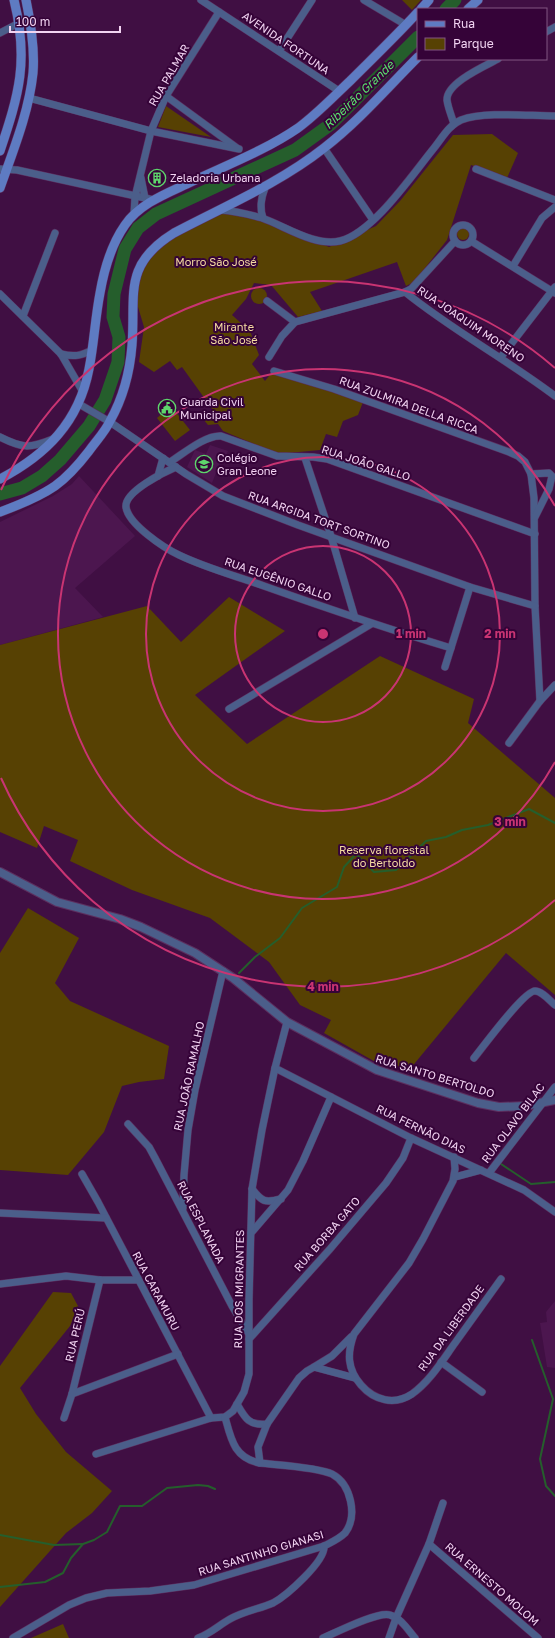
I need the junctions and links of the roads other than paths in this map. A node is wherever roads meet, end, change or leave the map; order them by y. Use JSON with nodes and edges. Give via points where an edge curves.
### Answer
{"nodes":[{"id":1,"x":14,"y":0,"type":"edge"},
{"id":2,"x":26,"y":0,"type":"edge"},
{"id":3,"x":201,"y":0,"type":"edge"},
{"id":4,"x":312,"y":0,"type":"edge"},
{"id":5,"x":364,"y":0,"type":"edge"},
{"id":6,"x":429,"y":0,"type":"edge"},
{"id":7,"x":478,"y":0,"type":"edge"},
{"id":8,"x":422,"y":8,"type":"edge"},
{"id":9,"x":469,"y":8,"type":"edge"},
{"id":10,"x":219,"y":12,"type":"junction"},
{"id":11,"x":417,"y":13,"type":"edge"},
{"id":12,"x":19,"y":23,"type":"junction"},
{"id":13,"x":406,"y":25,"type":"junction"},
{"id":14,"x":0,"y":34,"type":"edge"},
{"id":15,"x":279,"y":51,"type":"junction"},
{"id":16,"x":417,"y":58,"type":"edge"},
{"id":17,"x":496,"y":60,"type":"edge"},
{"id":18,"x":339,"y":91,"type":"junction"},
{"id":19,"x":166,"y":96,"type":"junction"},
{"id":20,"x":29,"y":98,"type":"junction"},
{"id":21,"x":555,"y":116,"type":"edge"},
{"id":22,"x":454,"y":124,"type":"junction"},
{"id":23,"x":151,"y":131,"type":"junction"},
{"id":24,"x":324,"y":148,"type":"junction"},
{"id":25,"x":0,"y":151,"type":"edge"},
{"id":26,"x":3,"y":169,"type":"edge"},
{"id":27,"x":476,"y":169,"type":"dead end"},
{"id":28,"x":141,"y":176,"type":"junction"},
{"id":29,"x":0,"y":188,"type":"edge"},
{"id":30,"x":265,"y":188,"type":"junction"},
{"id":31,"x":135,"y":196,"type":"junction"},
{"id":32,"x":150,"y":199,"type":"junction"},
{"id":33,"x":555,"y":200,"type":"edge"},
{"id":34,"x":555,"y":207,"type":"edge"},
{"id":35,"x":220,"y":210,"type":"junction"},
{"id":36,"x":134,"y":214,"type":"junction"},
{"id":37,"x":262,"y":218,"type":"junction"},
{"id":38,"x":373,"y":220,"type":"junction"},
{"id":39,"x":55,"y":233,"type":"dead end"},
{"id":40,"x":455,"y":241,"type":"junction"},
{"id":41,"x":471,"y":241,"type":"junction"},
{"id":42,"x":513,"y":266,"type":"junction"},
{"id":43,"x":554,"y":290,"type":"edge"},
{"id":44,"x":405,"y":292,"type":"junction"},
{"id":45,"x":0,"y":294,"type":"edge"},
{"id":46,"x":267,"y":301,"type":"dead end"},
{"id":47,"x":23,"y":316,"type":"junction"},
{"id":48,"x":295,"y":322,"type":"junction"},
{"id":49,"x":92,"y":350,"type":"junction"},
{"id":50,"x":62,"y":354,"type":"junction"},
{"id":51,"x":269,"y":357,"type":"dead end"},
{"id":52,"x":501,"y":357,"type":"junction"},
{"id":53,"x":274,"y":371,"type":"dead end"},
{"id":54,"x":83,"y":392,"type":"junction"},
{"id":55,"x":555,"y":396,"type":"edge"},
{"id":56,"x":83,"y":406,"type":"junction"},
{"id":57,"x":110,"y":422,"type":"junction"},
{"id":58,"x":0,"y":437,"type":"edge"},
{"id":59,"x":56,"y":437,"type":"junction"},
{"id":60,"x":163,"y":458,"type":"junction"},
{"id":61,"x":304,"y":458,"type":"junction"},
{"id":62,"x":173,"y":465,"type":"junction"},
{"id":63,"x":531,"y":473,"type":"junction"},
{"id":64,"x":158,"y":476,"type":"junction"},
{"id":65,"x":0,"y":479,"type":"edge"},
{"id":66,"x":130,"y":495,"type":"joint"},
{"id":67,"x":0,"y":512,"type":"edge"},
{"id":68,"x":535,"y":517,"type":"junction"},
{"id":69,"x":535,"y":534,"type":"junction"},
{"id":70,"x":332,"y":536,"type":"junction"},
{"id":71,"x":470,"y":587,"type":"junction"},
{"id":72,"x":535,"y":606,"type":"junction"},
{"id":73,"x":355,"y":618,"type":"junction"},
{"id":74,"x":371,"y":624,"type":"junction"},
{"id":75,"x":451,"y":648,"type":"junction"},
{"id":76,"x":445,"y":667,"type":"dead end"},
{"id":77,"x":555,"y":685,"type":"edge"},
{"id":78,"x":540,"y":701,"type":"junction"},
{"id":79,"x":230,"y":709,"type":"dead end"},
{"id":80,"x":508,"y":743,"type":"dead end"},
{"id":81,"x":0,"y":872,"type":"edge"},
{"id":82,"x":223,"y":971,"type":"junction"},
{"id":83,"x":555,"y":1005,"type":"edge"},
{"id":84,"x":287,"y":1022,"type":"junction"},
{"id":85,"x":474,"y":1058,"type":"dead end"},
{"id":86,"x":275,"y":1068,"type":"junction"},
{"id":87,"x":555,"y":1087,"type":"edge"},
{"id":88,"x":331,"y":1097,"type":"junction"},
{"id":89,"x":555,"y":1100,"type":"edge"},
{"id":90,"x":542,"y":1102,"type":"junction"},
{"id":91,"x":128,"y":1124,"type":"dead end"},
{"id":92,"x":412,"y":1138,"type":"junction"},
{"id":93,"x":454,"y":1157,"type":"junction"},
{"id":94,"x":481,"y":1170,"type":"junction"},
{"id":95,"x":489,"y":1173,"type":"junction"},
{"id":96,"x":82,"y":1174,"type":"dead end"},
{"id":97,"x":455,"y":1177,"type":"junction"},
{"id":98,"x":252,"y":1189,"type":"junction"},
{"id":99,"x":281,"y":1199,"type":"junction"},
{"id":100,"x":183,"y":1210,"type":"junction"},
{"id":101,"x":555,"y":1212,"type":"edge"},
{"id":102,"x":0,"y":1213,"type":"edge"},
{"id":103,"x":106,"y":1218,"type":"junction"},
{"id":104,"x":251,"y":1233,"type":"junction"},
{"id":105,"x":501,"y":1279,"type":"dead end"},
{"id":106,"x":100,"y":1280,"type":"junction"},
{"id":107,"x":138,"y":1280,"type":"junction"},
{"id":108,"x":0,"y":1284,"type":"edge"},
{"id":109,"x":354,"y":1334,"type":"junction"},
{"id":110,"x":249,"y":1336,"type":"junction"},
{"id":111,"x":178,"y":1354,"type":"junction"},
{"id":112,"x":441,"y":1362,"type":"junction"},
{"id":113,"x":314,"y":1367,"type":"junction"},
{"id":114,"x":355,"y":1378,"type":"junction"},
{"id":115,"x":482,"y":1392,"type":"dead end"},
{"id":116,"x":72,"y":1394,"type":"junction"},
{"id":117,"x":237,"y":1404,"type":"junction"},
{"id":118,"x":225,"y":1417,"type":"junction"},
{"id":119,"x":64,"y":1418,"type":"dead end"},
{"id":120,"x":211,"y":1418,"type":"junction"},
{"id":121,"x":267,"y":1424,"type":"junction"},
{"id":122,"x":96,"y":1454,"type":"dead end"},
{"id":123,"x":260,"y":1463,"type":"junction"},
{"id":124,"x":443,"y":1504,"type":"dead end"},
{"id":125,"x":429,"y":1544,"type":"junction"},
{"id":126,"x":324,"y":1546,"type":"junction"},
{"id":127,"x":396,"y":1618,"type":"junction"},
{"id":128,"x":202,"y":1637,"type":"edge"},
{"id":129,"x":13,"y":1638,"type":"edge"},
{"id":130,"x":324,"y":1638,"type":"edge"},
{"id":131,"x":389,"y":1638,"type":"edge"},
{"id":132,"x":415,"y":1638,"type":"edge"},
{"id":133,"x":538,"y":1638,"type":"edge"}],
"edges":[{"from":1,"to":12,"type":"main road"},
{"from":2,"to":20,"type":"main road","via":[[33,53]]},
{"from":3,"to":10,"type":"street","name":"AVENIDA FORTUNA"},
{"from":4,"to":15,"type":"street"},
{"from":5,"to":13,"type":"street"},
{"from":6,"to":8,"type":"main road"},
{"from":7,"to":9,"type":"main road"},
{"from":10,"to":15,"type":"street","name":"AVENIDA FORTUNA"},
{"from":10,"to":19,"type":"street","name":"RUA PALMAR"},
{"from":11,"to":13,"type":"main road"},
{"from":12,"to":14,"type":"street"},
{"from":12,"to":25,"type":"main road","via":[[22,52],[20,82]]},
{"from":13,"to":18,"type":"main road"},
{"from":15,"to":18,"type":"street","name":"AVENIDA FORTUNA"},
{"from":16,"to":24,"type":"main road","via":[[352,125]]},
{"from":17,"to":22,"type":"street","via":[[460,81],[450,90],[447,100]]},
{"from":18,"to":32,"type":"main road","via":[[285,136]]},
{"from":19,"to":23,"type":"street","name":"RUA PALMAR"},
{"from":19,"to":23,"type":"street","via":[[239,149]]},
{"from":20,"to":23,"type":"street"},
{"from":20,"to":26,"type":"main road"},
{"from":21,"to":22,"type":"street","via":[[481,116]]},
{"from":22,"to":38,"type":"street"},
{"from":23,"to":28,"type":"street","name":"RUA PALMAR"},
{"from":24,"to":30,"type":"main road"},
{"from":24,"to":38,"type":"street"},
{"from":26,"to":29,"type":"main road"},
{"from":26,"to":31,"type":"street","via":[[38,174]]},
{"from":27,"to":33,"type":"street"},
{"from":28,"to":31,"type":"street","name":"RUA PALMAR"},
{"from":28,"to":32,"type":"street","name":"RUA PALMAR"},
{"from":30,"to":35,"type":"main road"},
{"from":30,"to":37,"type":"street","via":[[260,203]]},
{"from":31,"to":32,"type":"street"},
{"from":31,"to":36,"type":"street","name":"RUA PALMAR"},
{"from":32,"to":36,"type":"main road"},
{"from":34,"to":42,"type":"street","via":[[542,218]]},
{"from":35,"to":37,"type":"street"},
{"from":35,"to":57,"type":"main road","via":[[163,240],[143,262],[133,288],[132,346],[128,371]]},
{"from":36,"to":49,"type":"main road","via":[[117,239],[108,262]]},
{"from":37,"to":38,"type":"street","via":[[316,240],[328,242],[350,237]]},
{"from":39,"to":47,"type":"street"},
{"from":40,"to":41,"type":"street","via":[[463,245]]},
{"from":40,"to":41,"type":"street","via":[[455,229],[463,225],[473,232]]},
{"from":40,"to":44,"type":"street","via":[[415,285]]},
{"from":41,"to":42,"type":"street"},
{"from":42,"to":43,"type":"street"},
{"from":43,"to":52,"type":"street"},
{"from":44,"to":48,"type":"street","name":"RUA JOAQUIM MORENO"},
{"from":44,"to":52,"type":"street","name":"RUA JOAQUIM MORENO","via":[[424,308]]},
{"from":45,"to":47,"type":"street"},
{"from":46,"to":48,"type":"street"},
{"from":47,"to":50,"type":"street"},
{"from":48,"to":51,"type":"street","via":[[282,336]]},
{"from":49,"to":50,"type":"street","via":[[72,357]]},
{"from":49,"to":54,"type":"main road"},
{"from":50,"to":54,"type":"street"},
{"from":52,"to":55,"type":"street","name":"RUA JOAQUIM MORENO"},
{"from":53,"to":63,"type":"street","name":"RUA ZULMIRA DELLA RICCA","via":[[334,389],[509,452],[525,462]]},
{"from":54,"to":56,"type":"main road"},
{"from":56,"to":57,"type":"street","name":"RUA ARGIDA TORT SORTINO"},
{"from":56,"to":59,"type":"main road"},
{"from":57,"to":60,"type":"street","name":"RUA ARGIDA TORT SORTINO"},
{"from":57,"to":67,"type":"main road","via":[[71,473],[55,486]]},
{"from":58,"to":59,"type":"street","via":[[27,447]]},
{"from":59,"to":65,"type":"main road","via":[[40,454]]},
{"from":60,"to":62,"type":"street","name":"RUA ARGIDA TORT SORTINO"},
{"from":60,"to":64,"type":"street"},
{"from":61,"to":62,"type":"street","name":"RUA JOÃO GALLO","via":[[277,456],[228,438],[214,436],[207,438]]},
{"from":61,"to":69,"type":"street","name":"RUA JOÃO GALLO","via":[[327,459]]},
{"from":61,"to":70,"type":"street"},
{"from":62,"to":64,"type":"street","name":"RUA JOÃO GALLO"},
{"from":62,"to":70,"type":"street","name":"RUA ARGIDA TORT SORTINO","via":[[223,496]]},
{"from":63,"to":68,"type":"street"},
{"from":63,"to":68,"type":"street","via":[[552,476]]},
{"from":64,"to":66,"type":"street","name":"RUA JOÃO GALLO"},
{"from":66,"to":73,"type":"street","name":"RUA EUGÊNIO GALLO","via":[[126,506],[128,511],[144,531],[161,545],[180,555]]},
{"from":68,"to":69,"type":"street"},
{"from":69,"to":72,"type":"street"},
{"from":70,"to":71,"type":"street","name":"RUA ARGIDA TORT SORTINO"},
{"from":70,"to":73,"type":"street"},
{"from":71,"to":72,"type":"street","name":"RUA ARGIDA TORT SORTINO"},
{"from":71,"to":75,"type":"street"},
{"from":72,"to":78,"type":"street"},
{"from":73,"to":74,"type":"street","name":"RUA EUGÊNIO GALLO"},
{"from":74,"to":75,"type":"street","name":"RUA EUGÊNIO GALLO"},
{"from":74,"to":79,"type":"street"},
{"from":75,"to":76,"type":"street"},
{"from":77,"to":78,"type":"street"},
{"from":78,"to":80,"type":"street"},
{"from":81,"to":82,"type":"street","name":"RUA SANTO BERTOLDO","via":[[57,902],[141,926]]},
{"from":82,"to":84,"type":"street","name":"RUA SANTO BERTOLDO"},
{"from":82,"to":100,"type":"street","name":"RUA JOÃO RAMALHO","via":[[188,1130]]},
{"from":83,"to":85,"type":"street","via":[[540,993],[530,992]]},
{"from":84,"to":86,"type":"street","name":"RUA DOS IMIGRANTES"},
{"from":84,"to":90,"type":"street","name":"RUA SANTO BERTOLDO","via":[[377,1070],[478,1103],[499,1107]]},
{"from":86,"to":88,"type":"street","name":"RUA FERNÃO DIAS"},
{"from":86,"to":98,"type":"street","name":"RUA DOS IMIGRANTES"},
{"from":87,"to":90,"type":"street","name":"RUA OLAVO BILAC"},
{"from":88,"to":92,"type":"street","name":"RUA FERNÃO DIAS"},
{"from":88,"to":99,"type":"street","via":[[302,1161]]},
{"from":89,"to":90,"type":"street","name":"RUA SANTO BERTOLDO"},
{"from":90,"to":95,"type":"street","name":"RUA OLAVO BILAC"},
{"from":91,"to":100,"type":"street","name":"RUA ESPLANADA","via":[[149,1147]]},
{"from":92,"to":93,"type":"street","name":"RUA FERNÃO DIAS"},
{"from":92,"to":110,"type":"street","name":"RUA BORBA GATO","via":[[403,1158],[386,1183],[330,1249]]},
{"from":93,"to":94,"type":"street","name":"RUA FERNÃO DIAS"},
{"from":93,"to":97,"type":"street","name":"RUA DA LIBERDADE"},
{"from":94,"to":95,"type":"street","name":"RUA FERNÃO DIAS"},
{"from":94,"to":97,"type":"street"},
{"from":95,"to":101,"type":"street","name":"RUA FERNÃO DIAS","via":[[524,1190]]},
{"from":96,"to":103,"type":"street","name":"RUA CARAMURU"},
{"from":97,"to":109,"type":"street","name":"RUA DA LIBERDADE","via":[[409,1263]]},
{"from":98,"to":99,"type":"street","via":[[262,1200],[269,1202]]},
{"from":98,"to":104,"type":"street","name":"RUA DOS IMIGRANTES"},
{"from":99,"to":104,"type":"street"},
{"from":100,"to":110,"type":"street","name":"RUA ESPLANADA"},
{"from":102,"to":103,"type":"street"},
{"from":103,"to":107,"type":"street","name":"RUA CARAMURU"},
{"from":104,"to":110,"type":"street","name":"RUA DOS IMIGRANTES"},
{"from":105,"to":112,"type":"street","name":"RUA DA LIBERDADE"},
{"from":106,"to":107,"type":"street"},
{"from":106,"to":108,"type":"street","via":[[66,1276]]},
{"from":106,"to":116,"type":"street","name":"RUA PERÚ"},
{"from":107,"to":111,"type":"street","name":"RUA CARAMURU"},
{"from":109,"to":113,"type":"street","name":"RUA DA LIBERDADE","via":[[332,1356]]},
{"from":109,"to":114,"type":"street","name":"RUA DA LIBERDADE","via":[[348,1356]]},
{"from":110,"to":117,"type":"street","name":"RUA DOS IMIGRANTES","via":[[249,1374],[244,1392]]},
{"from":111,"to":116,"type":"street"},
{"from":111,"to":120,"type":"street","name":"RUA CARAMURU"},
{"from":112,"to":114,"type":"street","name":"RUA DA LIBERDADE","via":[[421,1386],[411,1394],[393,1401],[380,1400]]},
{"from":112,"to":115,"type":"street"},
{"from":113,"to":114,"type":"street"},
{"from":113,"to":121,"type":"street","name":"RUA DA LIBERDADE","via":[[299,1378]]},
{"from":116,"to":119,"type":"street","name":"RUA PERÚ"},
{"from":117,"to":118,"type":"street","name":"RUA DOS IMIGRANTES"},
{"from":117,"to":121,"type":"street","via":[[245,1418],[252,1423]]},
{"from":118,"to":120,"type":"street"},
{"from":118,"to":123,"type":"street","name":"RUA SANTINHO GIANASI","via":[[230,1437],[239,1454]]},
{"from":120,"to":122,"type":"street"},
{"from":121,"to":123,"type":"street","name":"RUA DA LIBERDADE","via":[[258,1446]]},
{"from":123,"to":126,"type":"street","name":"RUA SANTINHO GIANASI","via":[[321,1470],[340,1480],[346,1489],[352,1516],[345,1533]]},
{"from":124,"to":125,"type":"street","name":"RUA ERNESTO MOLOM"},
{"from":125,"to":127,"type":"street"},
{"from":125,"to":133,"type":"street","name":"RUA ERNESTO MOLOM"},
{"from":126,"to":128,"type":"street","via":[[320,1558],[282,1597],[230,1619]]},
{"from":126,"to":129,"type":"street","name":"RUA SANTINHO GIANASI","via":[[194,1585],[107,1592],[86,1598],[69,1605]]},
{"from":127,"to":130,"type":"street","via":[[383,1614]]},
{"from":127,"to":131,"type":"street"},
{"from":127,"to":132,"type":"street"}]}
